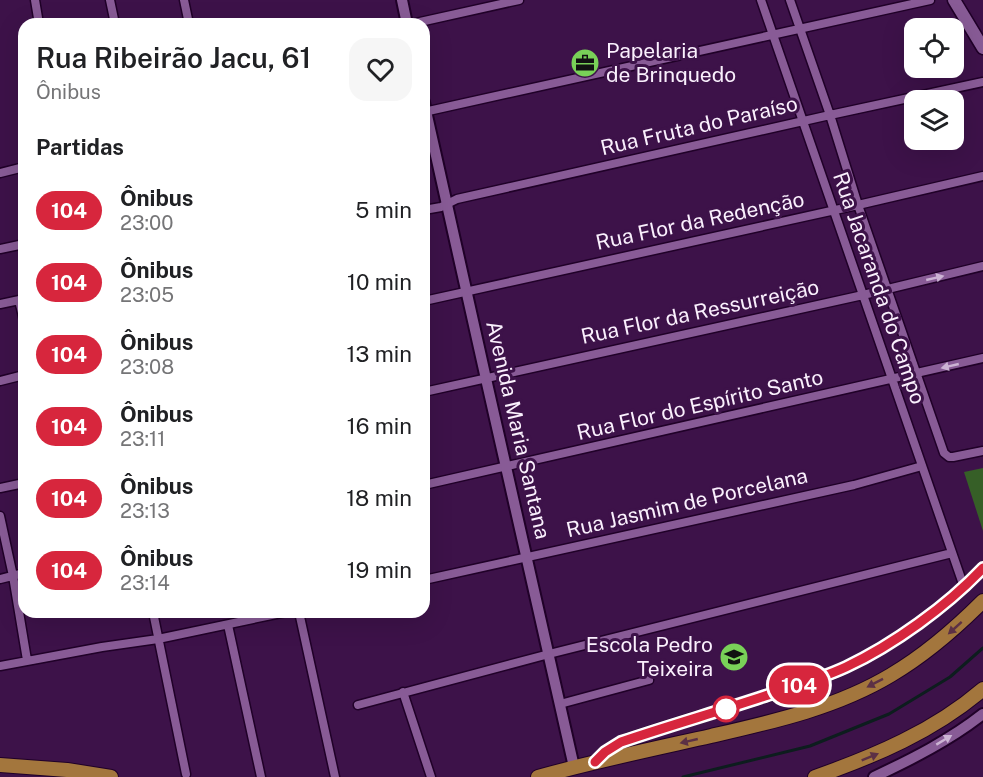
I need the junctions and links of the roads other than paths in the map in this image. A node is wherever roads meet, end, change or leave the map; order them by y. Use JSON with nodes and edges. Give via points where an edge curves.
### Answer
{"nodes":[{"id":1,"x":35,"y":0,"type":"edge"},
{"id":2,"x":110,"y":0,"type":"edge"},
{"id":3,"x":184,"y":0,"type":"edge"},
{"id":4,"x":402,"y":0,"type":"edge"},
{"id":5,"x":519,"y":0,"type":"edge"},
{"id":6,"x":761,"y":0,"type":"edge"},
{"id":7,"x":790,"y":0,"type":"edge"},
{"id":8,"x":930,"y":0,"type":"edge"},
{"id":9,"x":954,"y":0,"type":"edge"},
{"id":10,"x":38,"y":18,"type":"edge"},
{"id":11,"x":114,"y":18,"type":"edge"},
{"id":12,"x":188,"y":18,"type":"edge"},
{"id":13,"x":407,"y":18,"type":"edge"},
{"id":14,"x":430,"y":19,"type":"edge"},
{"id":15,"x":800,"y":30,"type":"junction"},
{"id":16,"x":773,"y":35,"type":"junction"},
{"id":17,"x":983,"y":48,"type":"edge"},
{"id":18,"x":983,"y":82,"type":"edge"},
{"id":19,"x":430,"y":108,"type":"edge"},
{"id":20,"x":830,"y":115,"type":"junction"},
{"id":21,"x":803,"y":121,"type":"junction"},
{"id":22,"x":430,"y":131,"type":"edge"},
{"id":23,"x":18,"y":168,"type":"edge"},
{"id":24,"x":0,"y":172,"type":"edge"},
{"id":25,"x":983,"y":176,"type":"edge"},
{"id":26,"x":447,"y":204,"type":"junction"},
{"id":27,"x":858,"y":206,"type":"junction"},
{"id":28,"x":430,"y":209,"type":"edge"},
{"id":29,"x":834,"y":210,"type":"junction"},
{"id":30,"x":18,"y":245,"type":"edge"},
{"id":31,"x":0,"y":249,"type":"edge"},
{"id":32,"x":983,"y":266,"type":"edge"},
{"id":33,"x":887,"y":289,"type":"junction"},
{"id":34,"x":466,"y":291,"type":"junction"},
{"id":35,"x":863,"y":295,"type":"junction"},
{"id":36,"x":18,"y":300,"type":"edge"},
{"id":37,"x":430,"y":300,"type":"edge"},
{"id":38,"x":0,"y":304,"type":"edge"},
{"id":39,"x":983,"y":358,"type":"edge"},
{"id":40,"x":917,"y":374,"type":"junction"},
{"id":41,"x":18,"y":376,"type":"edge"},
{"id":42,"x":486,"y":378,"type":"junction"},
{"id":43,"x":892,"y":380,"type":"junction"},
{"id":44,"x":0,"y":381,"type":"edge"},
{"id":45,"x":430,"y":391,"type":"edge"},
{"id":46,"x":983,"y":451,"type":"edge"},
{"id":47,"x":922,"y":466,"type":"junction"},
{"id":48,"x":507,"y":467,"type":"junction"},
{"id":49,"x":18,"y":484,"type":"edge"},
{"id":50,"x":430,"y":484,"type":"edge"},
{"id":51,"x":0,"y":488,"type":"edge"},
{"id":52,"x":0,"y":516,"type":"edge"},
{"id":53,"x":952,"y":553,"type":"junction"},
{"id":54,"x":527,"y":557,"type":"junction"},
{"id":55,"x":983,"y":568,"type":"edge"},
{"id":56,"x":18,"y":575,"type":"edge"},
{"id":57,"x":13,"y":576,"type":"junction"},
{"id":58,"x":0,"y":579,"type":"edge"},
{"id":59,"x":430,"y":579,"type":"edge"},
{"id":60,"x":964,"y":587,"type":"junction"},
{"id":61,"x":983,"y":601,"type":"edge"},
{"id":62,"x":18,"y":606,"type":"edge"},
{"id":63,"x":20,"y":618,"type":"edge"},
{"id":64,"x":154,"y":618,"type":"edge"},
{"id":65,"x":259,"y":618,"type":"edge"},
{"id":66,"x":300,"y":618,"type":"edge"},
{"id":67,"x":228,"y":625,"type":"junction"},
{"id":68,"x":158,"y":639,"type":"junction"},
{"id":69,"x":549,"y":654,"type":"junction"},
{"id":70,"x":27,"y":660,"type":"junction"},
{"id":71,"x":0,"y":666,"type":"edge"},
{"id":72,"x":649,"y":680,"type":"dead end"},
{"id":73,"x":983,"y":689,"type":"edge"},
{"id":74,"x":404,"y":692,"type":"junction"},
{"id":75,"x":560,"y":704,"type":"junction"},
{"id":76,"x":358,"y":705,"type":"dead end"},
{"id":77,"x":983,"y":714,"type":"edge"},
{"id":78,"x":595,"y":762,"type":"junction"},
{"id":79,"x":0,"y":765,"type":"edge"},
{"id":80,"x":574,"y":767,"type":"junction"},
{"id":81,"x":186,"y":774,"type":"dead end"},
{"id":82,"x":111,"y":777,"type":"edge"},
{"id":83,"x":261,"y":777,"type":"edge"},
{"id":84,"x":335,"y":777,"type":"edge"},
{"id":85,"x":430,"y":777,"type":"edge"},
{"id":86,"x":538,"y":777,"type":"edge"},
{"id":87,"x":815,"y":777,"type":"edge"},
{"id":88,"x":874,"y":777,"type":"edge"}],
"edges":[{"from":1,"to":10,"type":"street"},
{"from":2,"to":11,"type":"street"},
{"from":3,"to":12,"type":"street"},
{"from":4,"to":13,"type":"street"},
{"from":5,"to":14,"type":"street"},
{"from":6,"to":16,"type":"street","name":"Rua Jacaranda do Campo"},
{"from":7,"to":15,"type":"street"},
{"from":8,"to":15,"type":"street"},
{"from":9,"to":17,"type":"main road"},
{"from":15,"to":16,"type":"street"},
{"from":15,"to":20,"type":"street"},
{"from":16,"to":19,"type":"street"},
{"from":16,"to":21,"type":"street","name":"Rua Jacaranda do Campo"},
{"from":18,"to":20,"type":"street","name":"Rua Fruta do Paraíso"},
{"from":20,"to":21,"type":"street","name":"Rua Fruta do Paraíso"},
{"from":20,"to":27,"type":"street"},
{"from":21,"to":26,"type":"street","name":"Rua Fruta do Paraíso"},
{"from":21,"to":29,"type":"street","name":"Rua Jacaranda do Campo"},
{"from":22,"to":26,"type":"street","name":"Avenida Maria Santana"},
{"from":23,"to":24,"type":"street"},
{"from":25,"to":27,"type":"street","name":"Rua Flor da Redenção"},
{"from":26,"to":28,"type":"street","name":"Rua Fruta do Paraíso"},
{"from":26,"to":34,"type":"street","name":"Avenida Maria Santana"},
{"from":27,"to":29,"type":"street","name":"Rua Flor da Redenção"},
{"from":27,"to":33,"type":"street"},
{"from":29,"to":34,"type":"street","name":"Rua Flor da Redenção"},
{"from":29,"to":35,"type":"street","name":"Rua Jacaranda do Campo"},
{"from":30,"to":31,"type":"street"},
{"from":33,"to":32,"type":"street","name":"Rua Flor da Ressurreição","one_way":true},
{"from":33,"to":35,"type":"street","name":"Rua Flor da Ressurreição"},
{"from":33,"to":40,"type":"street"},
{"from":34,"to":37,"type":"street","name":"Rua Flor da Redenção"},
{"from":34,"to":42,"type":"street","name":"Avenida Maria Santana"},
{"from":35,"to":42,"type":"street","name":"Rua Flor da Ressurreição"},
{"from":35,"to":43,"type":"street","name":"Rua Jacaranda do Campo"},
{"from":36,"to":38,"type":"street"},
{"from":39,"to":40,"type":"street","name":"Rua Flor do Espírito Santo","one_way":true},
{"from":40,"to":43,"type":"street","name":"Rua Flor do Espírito Santo"},
{"from":40,"to":46,"type":"street","via":[[944,453],[949,457]]},
{"from":41,"to":44,"type":"street"},
{"from":42,"to":45,"type":"street","name":"Rua Flor da Ressurreição"},
{"from":42,"to":48,"type":"street","name":"Avenida Maria Santana"},
{"from":43,"to":47,"type":"street","name":"Rua Jacaranda do Campo"},
{"from":43,"to":48,"type":"street","name":"Rua Flor do Espírito Santo"},
{"from":47,"to":53,"type":"street","name":"Rua Jacaranda do Campo"},
{"from":47,"to":54,"type":"street","name":"Rua Jasmim de Porcelana","via":[[854,485]]},
{"from":48,"to":50,"type":"street","name":"Rua Flor do Espírito Santo"},
{"from":48,"to":54,"type":"street","name":"Avenida Maria Santana"},
{"from":49,"to":51,"type":"street"},
{"from":52,"to":57,"type":"street"},
{"from":53,"to":60,"type":"street","name":"Rua Jacaranda do Campo"},
{"from":53,"to":69,"type":"street"},
{"from":54,"to":59,"type":"street","name":"Rua Jasmim de Porcelana"},
{"from":54,"to":69,"type":"street","name":"Avenida Maria Santana"},
{"from":55,"to":60,"type":"street"},
{"from":56,"to":57,"type":"street"},
{"from":57,"to":58,"type":"street"},
{"from":57,"to":62,"type":"street"},
{"from":60,"to":78,"type":"street","via":[[884,646],[846,667],[621,742]]},
{"from":61,"to":78,"type":"highway","one_way":true,"via":[[924,652],[852,694],[763,724]]},
{"from":63,"to":70,"type":"street"},
{"from":64,"to":68,"type":"street"},
{"from":65,"to":67,"type":"street"},
{"from":66,"to":84,"type":"street"},
{"from":67,"to":68,"type":"street"},
{"from":67,"to":83,"type":"street"},
{"from":68,"to":70,"type":"street"},
{"from":68,"to":81,"type":"street"},
{"from":69,"to":74,"type":"street"},
{"from":69,"to":75,"type":"street","name":"Avenida Maria Santana"},
{"from":70,"to":71,"type":"street"},
{"from":72,"to":75,"type":"street"},
{"from":87,"to":73,"type":"highway","one_way":true,"via":[[892,747],[933,725]]},
{"from":74,"to":76,"type":"street"},
{"from":74,"to":85,"type":"street"},
{"from":75,"to":80,"type":"street","name":"Avenida Maria Santana"},
{"from":88,"to":77,"type":"street","one_way":true,"via":[[927,751]]},
{"from":78,"to":80,"type":"highway"},
{"from":79,"to":82,"type":"highway"},
{"from":80,"to":86,"type":"highway"}]}
